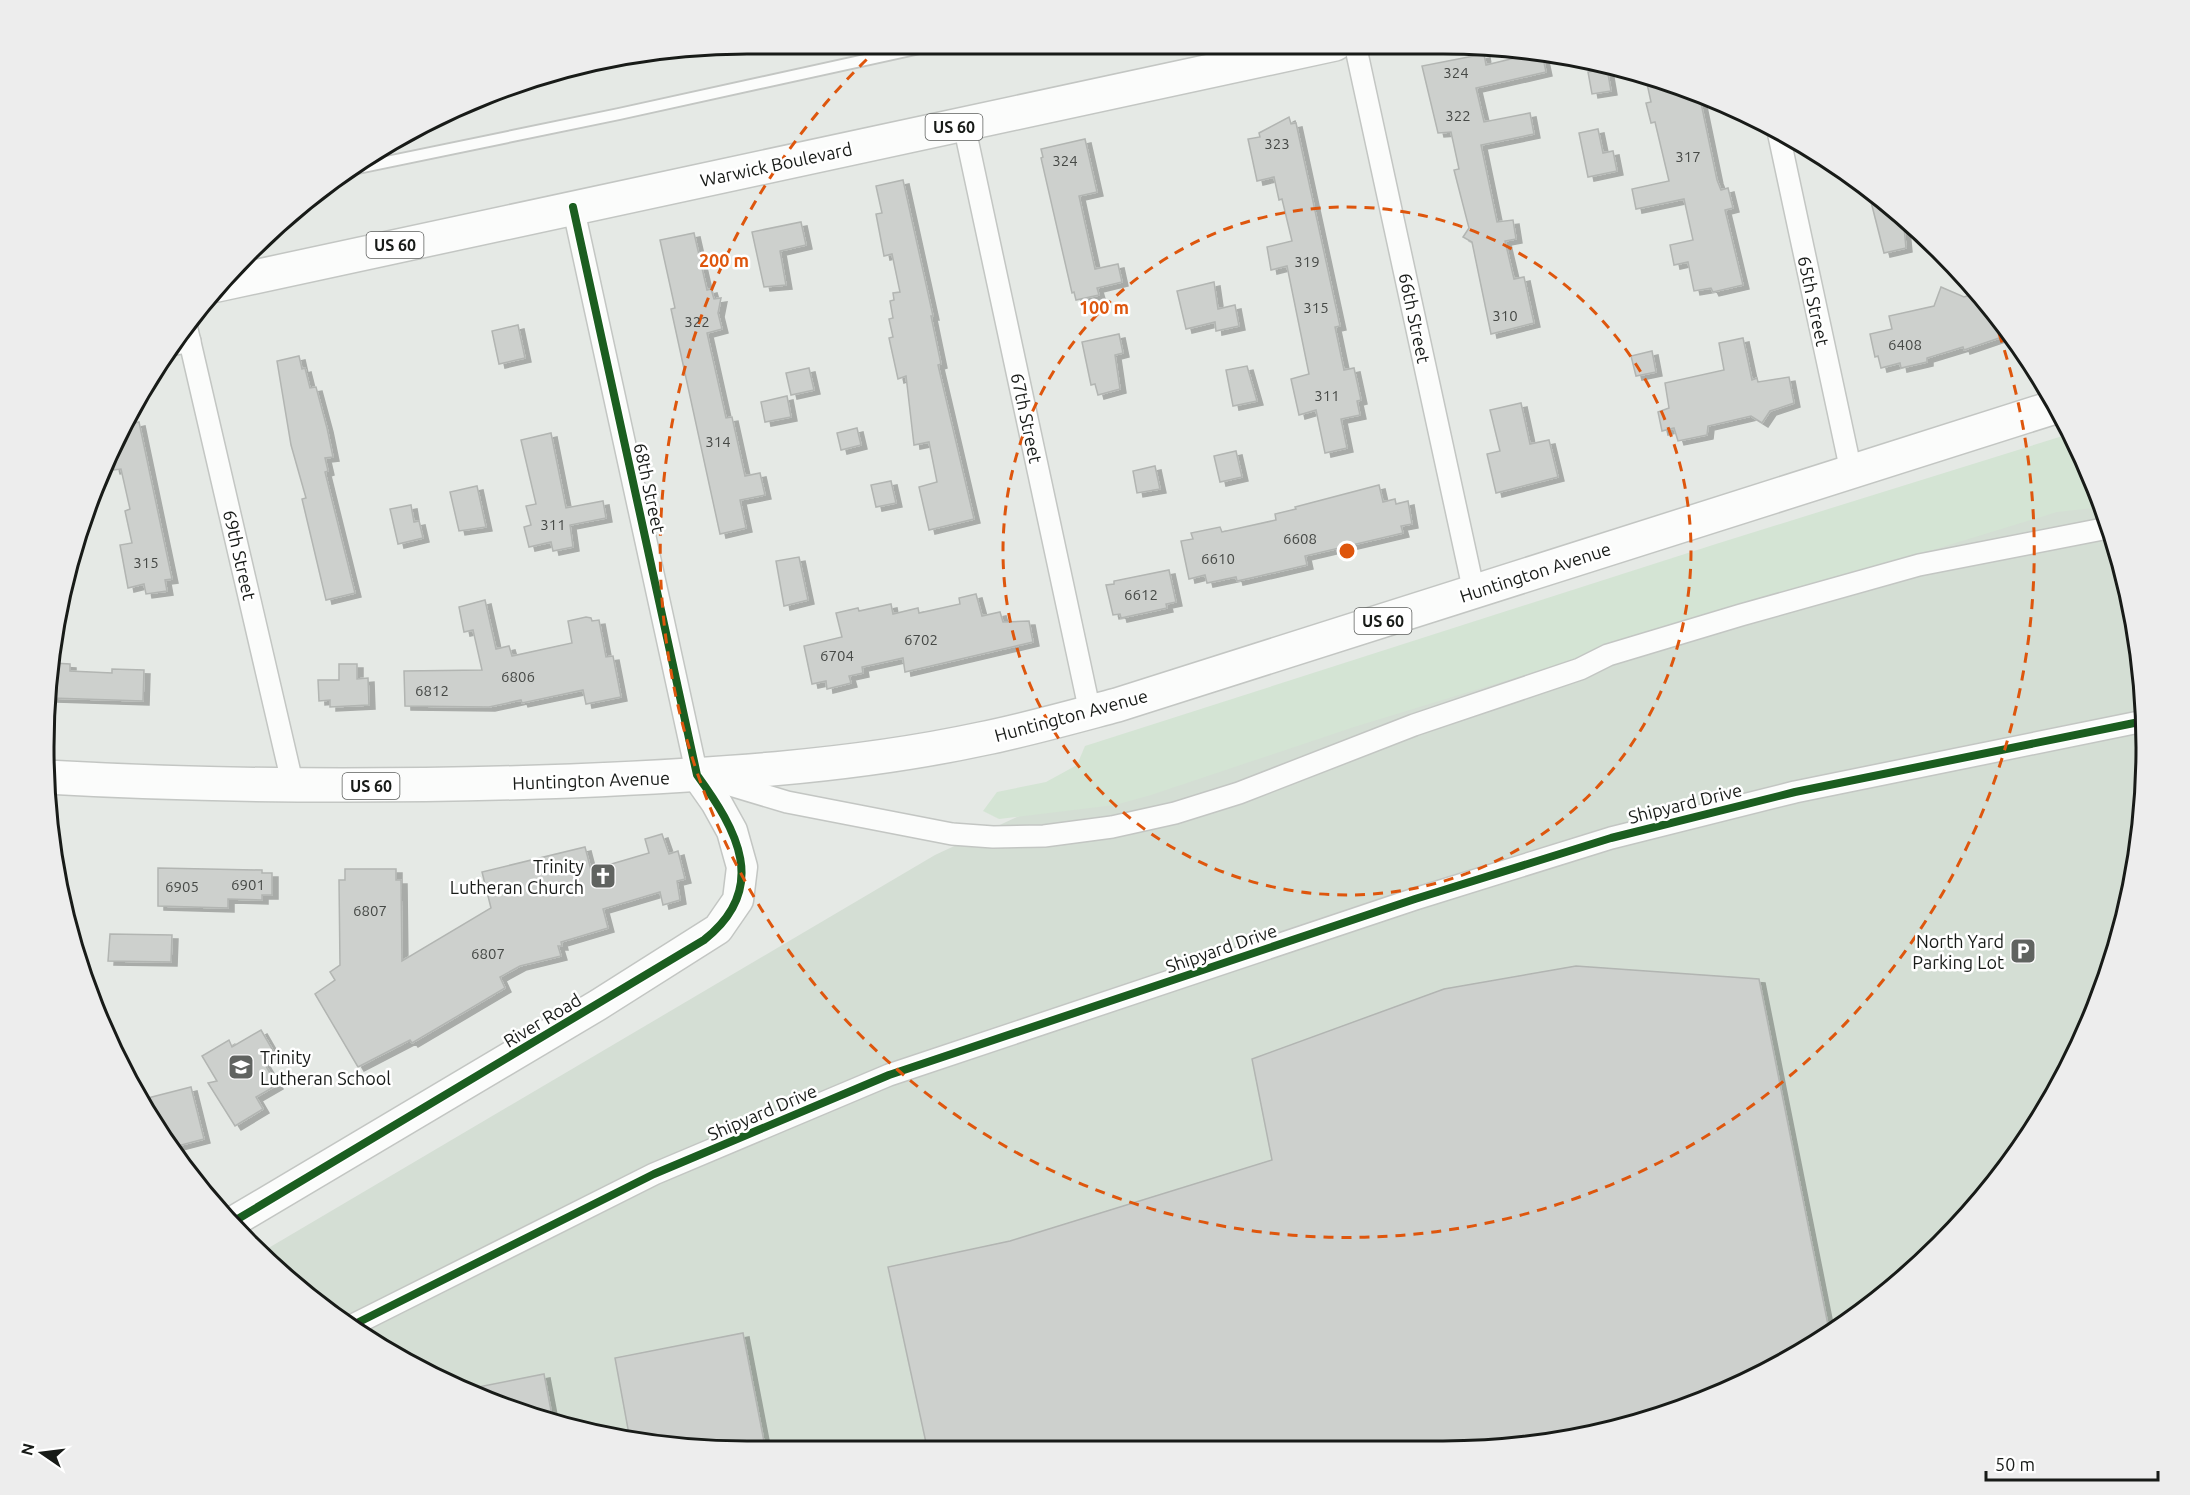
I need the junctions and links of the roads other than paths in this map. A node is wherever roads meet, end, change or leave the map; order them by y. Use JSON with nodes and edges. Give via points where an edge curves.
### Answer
{"nodes":[{"id":1,"x":892,"y":54,"type":"edge"},
{"id":2,"x":1289,"y":54,"type":"edge"},
{"id":3,"x":1357,"y":54,"type":"edge"},
{"id":4,"x":964,"y":125,"type":"junction"},
{"id":5,"x":1780,"y":143,"type":"edge"},
{"id":6,"x":372,"y":165,"type":"edge"},
{"id":7,"x":573,"y":207,"type":"junction"},
{"id":8,"x":234,"y":281,"type":"edge"},
{"id":9,"x":184,"y":344,"type":"edge"},
{"id":10,"x":2047,"y":409,"type":"edge"},
{"id":11,"x":1851,"y":471,"type":"junction"},
{"id":12,"x":2100,"y":530,"type":"edge"},
{"id":13,"x":1474,"y":592,"type":"junction"},
{"id":14,"x":1090,"y":712,"type":"junction"},
{"id":15,"x":2135,"y":722,"type":"edge"},
{"id":16,"x":697,"y":775,"type":"junction"},
{"id":17,"x":55,"y":777,"type":"edge"},
{"id":18,"x":293,"y":786,"type":"junction"},
{"id":19,"x":239,"y":1218,"type":"edge"},
{"id":20,"x":359,"y":1322,"type":"edge"}],
"edges":[{"from":1,"to":6,"type":"lane"},
{"from":2,"to":4,"type":"main road","name":"Warwick Boulevard","number":"US 60"},
{"from":3,"to":13,"type":"street","name":"66th Street"},
{"from":4,"to":7,"type":"main road","name":"Warwick Boulevard","number":"US 60"},
{"from":4,"to":14,"type":"street","name":"67th Street"},
{"from":5,"to":11,"type":"street","name":"65th Street"},
{"from":7,"to":8,"type":"main road","name":"Warwick Boulevard","number":"US 60"},
{"from":7,"to":16,"type":"street","name":"68th Street"},
{"from":9,"to":18,"type":"street","name":"69th Street"},
{"from":10,"to":11,"type":"main road","name":"Huntington Avenue","number":"US 60"},
{"from":11,"to":13,"type":"main road","name":"Huntington Avenue","number":"US 60"},
{"from":12,"to":16,"type":"street","via":[[1920,565],[1608,655],[1580,669],[1424,722],[1239,793],[1112,827],[1044,837],[952,834],[787,802]]},
{"from":13,"to":14,"type":"main road","name":"Huntington Avenue","number":"US 60"},
{"from":14,"to":16,"type":"main road","name":"Huntington Avenue","number":"US 60","via":[[957,743],[841,761]]},
{"from":15,"to":20,"type":"street","name":"Shipyard Drive","via":[[1785,794],[1611,838],[1415,899],[888,1075],[654,1174]]},
{"from":16,"to":18,"type":"main road","name":"Huntington Avenue","number":"US 60","via":[[454,785]]},
{"from":16,"to":19,"type":"street","name":"River Road","via":[[732,831],[742,867],[738,900],[718,929],[617,994]]},
{"from":17,"to":18,"type":"main road","name":"Huntington Avenue","number":"US 60"}]}
